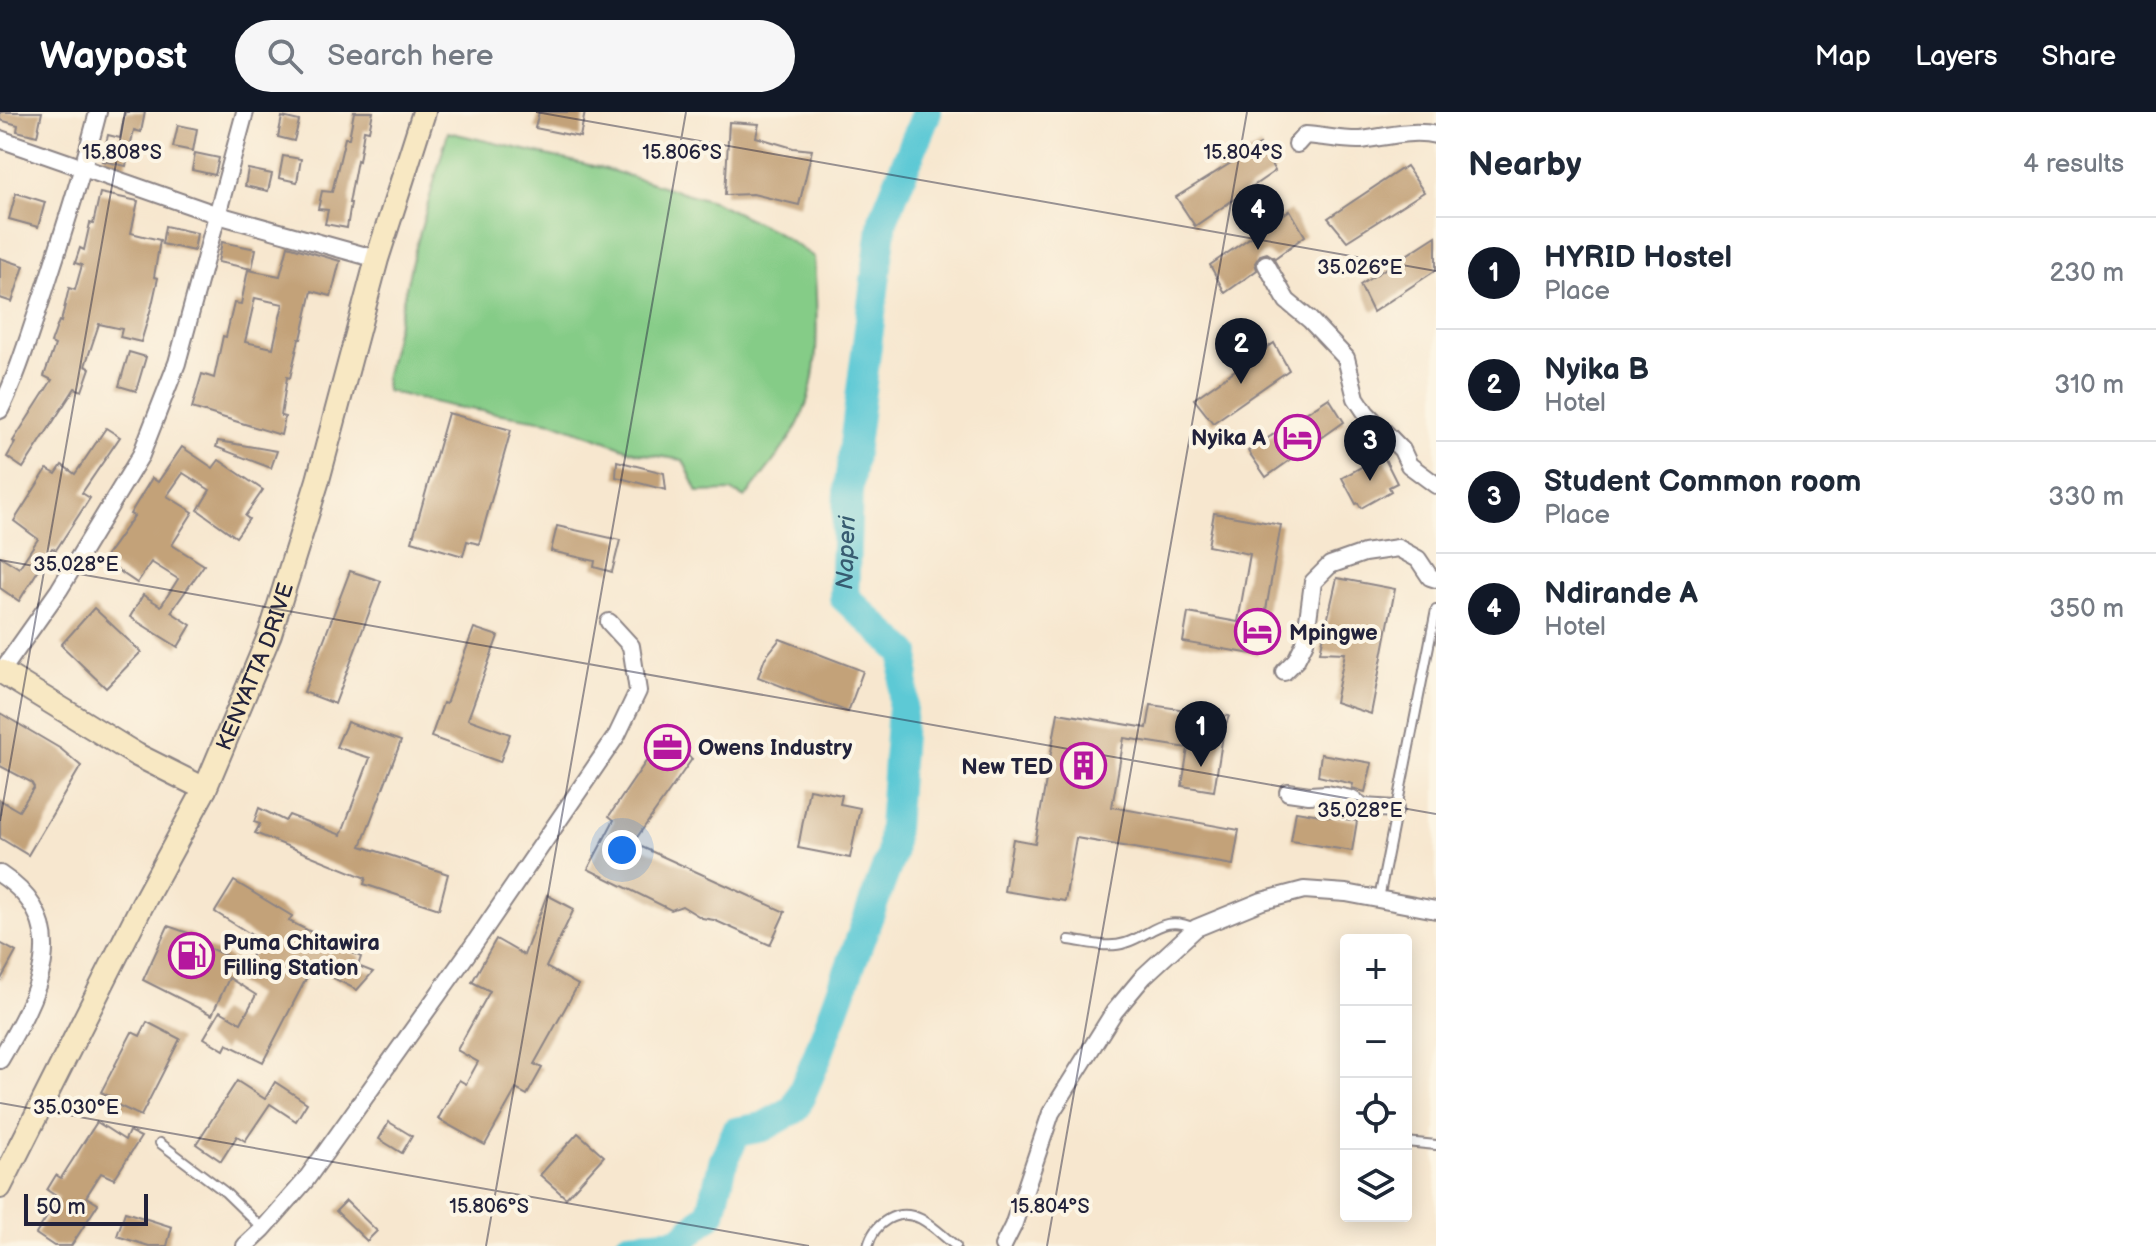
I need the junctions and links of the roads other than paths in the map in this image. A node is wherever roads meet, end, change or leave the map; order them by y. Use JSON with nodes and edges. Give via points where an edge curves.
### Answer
{"nodes":[{"id":1,"x":98,"y":112,"type":"edge"},
{"id":2,"x":245,"y":112,"type":"edge"},
{"id":3,"x":424,"y":112,"type":"edge"},
{"id":4,"x":1436,"y":135,"type":"edge"},
{"id":5,"x":0,"y":139,"type":"edge"},
{"id":6,"x":1297,"y":144,"type":"dead end"},
{"id":7,"x":84,"y":167,"type":"junction"},
{"id":8,"x":218,"y":215,"type":"junction"},
{"id":9,"x":377,"y":259,"type":"junction"},
{"id":10,"x":1266,"y":264,"type":"dead end"},
{"id":11,"x":0,"y":410,"type":"edge"},
{"id":12,"x":1436,"y":485,"type":"edge"},
{"id":13,"x":1436,"y":579,"type":"edge"},
{"id":14,"x":1436,"y":610,"type":"edge"},
{"id":15,"x":609,"y":622,"type":"dead end"},
{"id":16,"x":0,"y":671,"type":"edge"},
{"id":17,"x":1284,"y":672,"type":"dead end"},
{"id":18,"x":205,"y":789,"type":"junction"},
{"id":19,"x":1288,"y":792,"type":"dead end"},
{"id":20,"x":1395,"y":809,"type":"junction"},
{"id":21,"x":0,"y":874,"type":"edge"},
{"id":22,"x":1379,"y":899,"type":"junction"},
{"id":23,"x":1436,"y":910,"type":"edge"},
{"id":24,"x":1196,"y":928,"type":"junction"},
{"id":25,"x":1069,"y":940,"type":"dead end"},
{"id":26,"x":0,"y":1060,"type":"edge"},
{"id":27,"x":160,"y":1143,"type":"dead end"},
{"id":28,"x":1412,"y":1143,"type":"edge"},
{"id":29,"x":1436,"y":1145,"type":"edge"},
{"id":30,"x":0,"y":1187,"type":"edge"},
{"id":31,"x":263,"y":1229,"type":"junction"},
{"id":32,"x":245,"y":1246,"type":"edge"},
{"id":33,"x":868,"y":1246,"type":"edge"},
{"id":34,"x":956,"y":1246,"type":"edge"},
{"id":35,"x":1003,"y":1246,"type":"edge"}],
"edges":[{"from":1,"to":7,"type":"street"},
{"from":2,"to":8,"type":"street"},
{"from":3,"to":9,"type":"main road","name":"KENYATTA DRIVE"},
{"from":4,"to":6,"type":"street","via":[[1358,140],[1305,135]]},
{"from":5,"to":7,"type":"street"},
{"from":7,"to":8,"type":"street"},
{"from":7,"to":11,"type":"street"},
{"from":8,"to":9,"type":"street"},
{"from":8,"to":16,"type":"street","via":[[177,363],[141,455],[59,590]]},
{"from":9,"to":18,"type":"main road","name":"KENYATTA DRIVE","via":[[270,634]]},
{"from":10,"to":12,"type":"street","via":[[1287,301],[1346,358],[1356,398],[1366,413],[1402,450],[1409,465]]},
{"from":13,"to":17,"type":"street","via":[[1418,559],[1398,548],[1330,565],[1313,582],[1305,642]]},
{"from":14,"to":20,"type":"lane"},
{"from":15,"to":31,"type":"street","via":[[631,646],[638,691],[617,735],[305,1181]]},
{"from":16,"to":18,"type":"main road","via":[[137,755]]},
{"from":18,"to":30,"type":"main road","name":"KENYATTA DRIVE"},
{"from":19,"to":20,"type":"street","via":[[1327,794],[1364,807]]},
{"from":20,"to":22,"type":"lane"},
{"from":21,"to":26,"type":"street","via":[[35,908],[46,945],[36,990]]},
{"from":22,"to":23,"type":"street"},
{"from":22,"to":24,"type":"street","via":[[1304,890]]},
{"from":24,"to":25,"type":"lane","via":[[1162,924],[1124,944]]},
{"from":24,"to":35,"type":"street","via":[[1114,1012],[1051,1113]]},
{"from":27,"to":31,"type":"lane","via":[[225,1192]]},
{"from":28,"to":29,"type":"lane"},
{"from":31,"to":32,"type":"street"},
{"from":33,"to":34,"type":"lane","via":[[885,1219],[909,1215]]}]}
